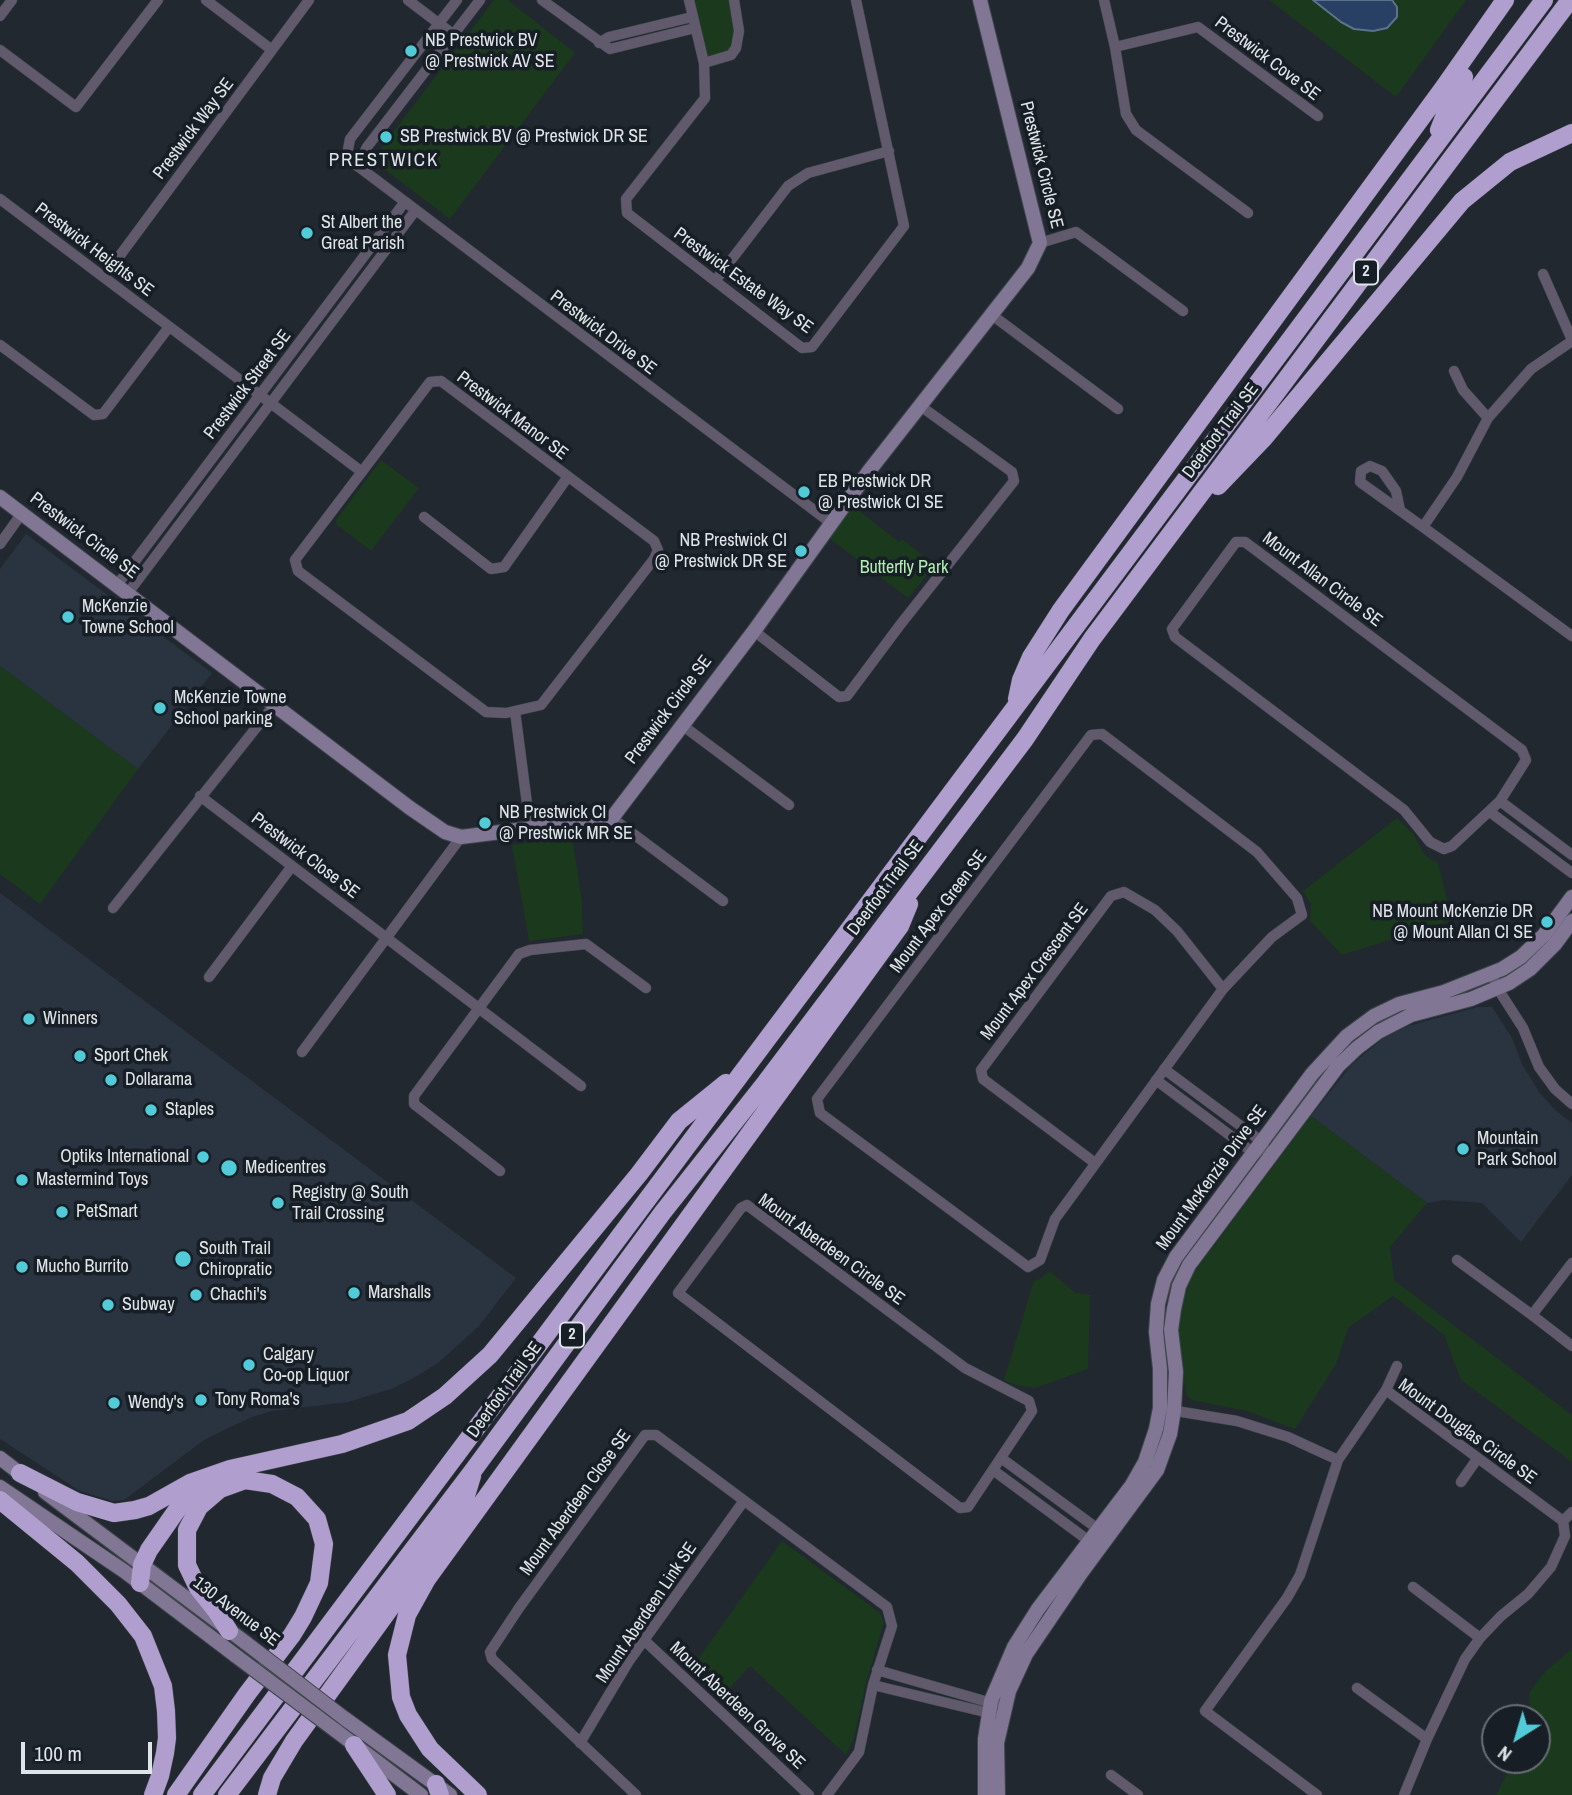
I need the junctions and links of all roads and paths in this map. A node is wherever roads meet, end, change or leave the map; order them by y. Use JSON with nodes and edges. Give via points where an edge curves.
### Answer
{"nodes":[{"id":1,"x":12,"y":0,"type":"edge"},
{"id":2,"x":158,"y":0,"type":"edge"},
{"id":3,"x":206,"y":0,"type":"edge"},
{"id":4,"x":309,"y":0,"type":"edge"},
{"id":5,"x":408,"y":0,"type":"edge"},
{"id":6,"x":457,"y":0,"type":"edge"},
{"id":7,"x":480,"y":0,"type":"edge"},
{"id":8,"x":542,"y":0,"type":"edge"},
{"id":9,"x":689,"y":0,"type":"edge"},
{"id":10,"x":734,"y":0,"type":"edge"},
{"id":11,"x":856,"y":0,"type":"edge"},
{"id":12,"x":980,"y":0,"type":"edge"},
{"id":13,"x":1104,"y":0,"type":"edge"},
{"id":14,"x":1505,"y":0,"type":"edge"},
{"id":15,"x":1519,"y":0,"type":"edge"},
{"id":16,"x":1544,"y":0,"type":"edge"},
{"id":17,"x":1570,"y":0,"type":"edge"},
{"id":18,"x":0,"y":16,"type":"edge"},
{"id":19,"x":694,"y":22,"type":"junction"},
{"id":20,"x":439,"y":23,"type":"junction"},
{"id":21,"x":454,"y":35,"type":"junction"},
{"id":22,"x":1115,"y":47,"type":"junction"},
{"id":23,"x":0,"y":50,"type":"edge"},
{"id":24,"x":272,"y":50,"type":"junction"},
{"id":25,"x":704,"y":63,"type":"junction"},
{"id":26,"x":1318,"y":116,"type":"dead end"},
{"id":27,"x":1572,"y":133,"type":"edge"},
{"id":28,"x":1431,"y":150,"type":"junction"},
{"id":29,"x":890,"y":151,"type":"junction"},
{"id":30,"x":357,"y":166,"type":"junction"},
{"id":31,"x":0,"y":199,"type":"edge"},
{"id":32,"x":404,"y":203,"type":"junction"},
{"id":33,"x":415,"y":211,"type":"junction"},
{"id":34,"x":1248,"y":213,"type":"dead end"},
{"id":35,"x":1040,"y":243,"type":"junction"},
{"id":36,"x":1543,"y":274,"type":"dead end"},
{"id":37,"x":104,"y":277,"type":"junction"},
{"id":38,"x":715,"y":281,"type":"junction"},
{"id":39,"x":1182,"y":310,"type":"dead end"},
{"id":40,"x":992,"y":315,"type":"junction"},
{"id":41,"x":169,"y":327,"type":"junction"},
{"id":42,"x":1572,"y":340,"type":"edge"},
{"id":43,"x":0,"y":345,"type":"edge"},
{"id":44,"x":1454,"y":372,"type":"dead end"},
{"id":45,"x":260,"y":394,"type":"junction"},
{"id":46,"x":271,"y":402,"type":"junction"},
{"id":47,"x":919,"y":405,"type":"junction"},
{"id":48,"x":1118,"y":409,"type":"dead end"},
{"id":49,"x":1488,"y":418,"type":"junction"},
{"id":50,"x":362,"y":472,"type":"junction"},
{"id":51,"x":568,"y":478,"type":"junction"},
{"id":52,"x":0,"y":497,"type":"edge"},
{"id":53,"x":1400,"y":510,"type":"junction"},
{"id":54,"x":22,"y":513,"type":"junction"},
{"id":55,"x":424,"y":517,"type":"dead end"},
{"id":56,"x":831,"y":523,"type":"junction"},
{"id":57,"x":1423,"y":527,"type":"junction"},
{"id":58,"x":0,"y":544,"type":"edge"},
{"id":59,"x":1163,"y":544,"type":"junction"},
{"id":60,"x":123,"y":589,"type":"junction"},
{"id":61,"x":754,"y":631,"type":"junction"},
{"id":62,"x":1572,"y":636,"type":"edge"},
{"id":63,"x":275,"y":704,"type":"junction"},
{"id":64,"x":1016,"y":706,"type":"junction"},
{"id":65,"x":515,"y":711,"type":"junction"},
{"id":66,"x":682,"y":724,"type":"junction"},
{"id":67,"x":200,"y":796,"type":"junction"},
{"id":68,"x":1500,"y":801,"type":"junction"},
{"id":69,"x":789,"y":805,"type":"dead end"},
{"id":70,"x":1490,"y":812,"type":"junction"},
{"id":71,"x":612,"y":818,"type":"junction"},
{"id":72,"x":530,"y":827,"type":"junction"},
{"id":73,"x":461,"y":837,"type":"junction"},
{"id":74,"x":1572,"y":855,"type":"edge"},
{"id":75,"x":292,"y":866,"type":"junction"},
{"id":76,"x":1572,"y":873,"type":"edge"},
{"id":77,"x":920,"y":878,"type":"junction"},
{"id":78,"x":1572,"y":897,"type":"edge"},
{"id":79,"x":723,"y":901,"type":"dead end"},
{"id":80,"x":113,"y":908,"type":"dead end"},
{"id":81,"x":1572,"y":921,"type":"edge"},
{"id":82,"x":385,"y":937,"type":"junction"},
{"id":83,"x":1492,"y":975,"type":"junction"},
{"id":84,"x":209,"y":977,"type":"dead end"},
{"id":85,"x":646,"y":988,"type":"dead end"},
{"id":86,"x":1223,"y":989,"type":"junction"},
{"id":87,"x":1498,"y":989,"type":"junction"},
{"id":88,"x":478,"y":1010,"type":"junction"},
{"id":89,"x":302,"y":1052,"type":"dead end"},
{"id":90,"x":748,"y":1066,"type":"junction"},
{"id":91,"x":1164,"y":1069,"type":"junction"},
{"id":92,"x":1156,"y":1080,"type":"junction"},
{"id":93,"x":581,"y":1086,"type":"dead end"},
{"id":94,"x":1572,"y":1104,"type":"edge"},
{"id":95,"x":1257,"y":1147,"type":"junction"},
{"id":96,"x":1269,"y":1156,"type":"junction"},
{"id":97,"x":1095,"y":1163,"type":"junction"},
{"id":98,"x":500,"y":1171,"type":"dead end"},
{"id":99,"x":1457,"y":1260,"type":"dead end"},
{"id":100,"x":1572,"y":1263,"type":"edge"},
{"id":101,"x":1532,"y":1315,"type":"junction"},
{"id":102,"x":1572,"y":1346,"type":"edge"},
{"id":103,"x":1397,"y":1366,"type":"dead end"},
{"id":104,"x":1386,"y":1390,"type":"junction"},
{"id":105,"x":1167,"y":1409,"type":"junction"},
{"id":106,"x":0,"y":1458,"type":"edge"},
{"id":107,"x":1001,"y":1458,"type":"junction"},
{"id":108,"x":1477,"y":1459,"type":"junction"},
{"id":109,"x":1338,"y":1460,"type":"junction"},
{"id":110,"x":475,"y":1468,"type":"junction"},
{"id":111,"x":230,"y":1469,"type":"junction"},
{"id":112,"x":992,"y":1470,"type":"junction"},
{"id":113,"x":20,"y":1473,"type":"junction"},
{"id":114,"x":0,"y":1476,"type":"edge"},
{"id":115,"x":1461,"y":1482,"type":"dead end"},
{"id":116,"x":0,"y":1487,"type":"edge"},
{"id":117,"x":0,"y":1500,"type":"edge"},
{"id":118,"x":743,"y":1502,"type":"junction"},
{"id":119,"x":1572,"y":1512,"type":"edge"},
{"id":120,"x":1563,"y":1521,"type":"junction"},
{"id":121,"x":1098,"y":1529,"type":"junction"},
{"id":122,"x":111,"y":1543,"type":"junction"},
{"id":123,"x":1096,"y":1543,"type":"junction"},
{"id":124,"x":142,"y":1565,"type":"junction"},
{"id":125,"x":140,"y":1584,"type":"junction"},
{"id":126,"x":1413,"y":1587,"type":"dead end"},
{"id":127,"x":229,"y":1632,"type":"junction"},
{"id":128,"x":1480,"y":1638,"type":"junction"},
{"id":129,"x":644,"y":1640,"type":"junction"},
{"id":130,"x":877,"y":1670,"type":"junction"},
{"id":131,"x":873,"y":1685,"type":"junction"},
{"id":132,"x":1357,"y":1688,"type":"dead end"},
{"id":133,"x":990,"y":1707,"type":"junction"},
{"id":134,"x":1004,"y":1710,"type":"junction"},
{"id":135,"x":1427,"y":1739,"type":"junction"},
{"id":136,"x":580,"y":1743,"type":"junction"},
{"id":137,"x":354,"y":1745,"type":"junction"},
{"id":138,"x":1111,"y":1775,"type":"dead end"},
{"id":139,"x":437,"y":1792,"type":"edge"},
{"id":140,"x":153,"y":1795,"type":"edge"},
{"id":141,"x":176,"y":1795,"type":"edge"},
{"id":142,"x":201,"y":1795,"type":"edge"},
{"id":143,"x":227,"y":1795,"type":"edge"},
{"id":144,"x":267,"y":1795,"type":"edge"},
{"id":145,"x":387,"y":1795,"type":"edge"},
{"id":146,"x":478,"y":1795,"type":"edge"},
{"id":147,"x":636,"y":1795,"type":"edge"},
{"id":148,"x":809,"y":1795,"type":"edge"},
{"id":149,"x":827,"y":1795,"type":"edge"},
{"id":150,"x":985,"y":1795,"type":"edge"},
{"id":151,"x":998,"y":1795,"type":"edge"},
{"id":152,"x":1138,"y":1795,"type":"edge"},
{"id":153,"x":1317,"y":1795,"type":"edge"},
{"id":154,"x":1404,"y":1795,"type":"edge"}],
"edges":[{"from":1,"to":18,"type":"street"},
{"from":2,"to":23,"type":"street","via":[[76,107]]},
{"from":3,"to":24,"type":"street"},
{"from":4,"to":24,"type":"street","name":"Prestwick Way SE"},
{"from":5,"to":20,"type":"street"},
{"from":6,"to":20,"type":"street"},
{"from":7,"to":21,"type":"street"},
{"from":8,"to":19,"type":"street","via":[[599,43],[609,37]]},
{"from":9,"to":19,"type":"street","name":"Prestwick Estate Way SE"},
{"from":10,"to":25,"type":"street","via":[[739,31],[736,48],[731,55]]},
{"from":11,"to":29,"type":"street","name":"Prestwick Estate Way SE"},
{"from":12,"to":35,"type":"street","name":"Prestwick Circle SE"},
{"from":13,"to":22,"type":"street"},
{"from":14,"to":64,"type":"highway","via":[[1062,610],[1031,657]]},
{"from":15,"to":28,"type":"highway","via":[[1454,92]]},
{"from":16,"to":28,"type":"highway","name":"Deerfoot Trail SE","number":"2"},
{"from":17,"to":59,"type":"highway","name":"Deerfoot Trail SE","number":"2"},
{"from":19,"to":25,"type":"street","name":"Prestwick Estate Way SE"},
{"from":20,"to":21,"type":"street"},
{"from":20,"to":30,"type":"street","via":[[350,139],[347,155]]},
{"from":21,"to":30,"type":"street","via":[[367,146]]},
{"from":22,"to":26,"type":"street","name":"Prestwick Cove SE","via":[[1198,27]]},
{"from":22,"to":34,"type":"street","via":[[1126,114],[1136,130]]},
{"from":24,"to":37,"type":"street","name":"Prestwick Way SE"},
{"from":25,"to":38,"type":"street","name":"Prestwick Estate Way SE","via":[[705,98],[626,200],[627,213]]},
{"from":27,"to":59,"type":"highway","via":[[1510,162],[1462,201],[1264,438]]},
{"from":28,"to":64,"type":"highway","name":"Deerfoot Trail SE","number":"2"},
{"from":29,"to":38,"type":"street","via":[[808,173],[788,186]]},
{"from":29,"to":38,"type":"street","name":"Prestwick Estate Way SE","via":[[904,226],[812,347],[802,348]]},
{"from":30,"to":32,"type":"street","name":"Prestwick Drive SE"},
{"from":31,"to":37,"type":"street","name":"Prestwick Heights SE"},
{"from":32,"to":33,"type":"street","name":"Prestwick Drive SE"},
{"from":32,"to":45,"type":"street","name":"Prestwick Street SE"},
{"from":33,"to":46,"type":"street","name":"Prestwick Street SE"},
{"from":33,"to":56,"type":"street","name":"Prestwick Drive SE"},
{"from":35,"to":39,"type":"street","via":[[1076,232]]},
{"from":35,"to":40,"type":"street","name":"Prestwick Circle SE","via":[[1028,268]]},
{"from":36,"to":42,"type":"street"},
{"from":37,"to":41,"type":"street","name":"Prestwick Heights SE"},
{"from":40,"to":47,"type":"street","name":"Prestwick Circle SE"},
{"from":40,"to":48,"type":"street"},
{"from":41,"to":43,"type":"street","via":[[103,414],[94,415]]},
{"from":41,"to":45,"type":"street","name":"Prestwick Heights SE"},
{"from":42,"to":49,"type":"street","via":[[1531,369]]},
{"from":44,"to":49,"type":"street"},
{"from":45,"to":46,"type":"street","name":"Prestwick Heights SE"},
{"from":45,"to":60,"type":"street","name":"Prestwick Street SE"},
{"from":46,"to":50,"type":"street","name":"Prestwick Heights SE"},
{"from":46,"to":60,"type":"street","name":"Prestwick Street SE"},
{"from":47,"to":56,"type":"street","name":"Prestwick Circle SE"},
{"from":47,"to":61,"type":"street","via":[[1012,472],[1014,481],[847,696],[839,698]]},
{"from":49,"to":57,"type":"street","via":[[1457,477]]},
{"from":50,"to":51,"type":"street","name":"Prestwick Manor SE","via":[[430,382],[441,382]]},
{"from":50,"to":65,"type":"street","name":"Prestwick Manor SE","via":[[295,561],[298,571],[486,712]]},
{"from":51,"to":55,"type":"street","via":[[504,567],[491,569]]},
{"from":51,"to":65,"type":"street","name":"Prestwick Manor SE","via":[[654,541],[657,550],[541,705]]},
{"from":52,"to":54,"type":"street","name":"Prestwick Circle SE"},
{"from":53,"to":53,"type":"street","via":[[1360,482],[1361,471],[1370,466],[1382,471],[1396,491]]},
{"from":53,"to":57,"type":"street"},
{"from":54,"to":58,"type":"street"},
{"from":54,"to":60,"type":"street","name":"Prestwick Circle SE"},
{"from":56,"to":61,"type":"street","name":"Prestwick Circle SE"},
{"from":57,"to":62,"type":"street"},
{"from":59,"to":77,"type":"highway","name":"Deerfoot Trail SE","number":"2"},
{"from":60,"to":63,"type":"street","name":"Prestwick Circle SE"},
{"from":61,"to":66,"type":"street","name":"Prestwick Circle SE"},
{"from":63,"to":67,"type":"street"},
{"from":63,"to":73,"type":"street","name":"Prestwick Circle SE","via":[[410,808],[445,832]]},
{"from":64,"to":90,"type":"highway","name":"Deerfoot Trail SE","number":"2"},
{"from":65,"to":72,"type":"street"},
{"from":66,"to":69,"type":"street"},
{"from":66,"to":71,"type":"street","name":"Prestwick Circle SE"},
{"from":67,"to":75,"type":"street","name":"Prestwick Close SE"},
{"from":67,"to":80,"type":"street"},
{"from":68,"to":70,"type":"street","name":"Mount Allan Circle SE"},
{"from":68,"to":70,"type":"street","name":"Mount Allan Circle SE","via":[[1526,760],[1522,750],[1245,542],[1236,542],[1172,629],[1175,637],[1404,810],[1437,846],[1452,846]]},
{"from":68,"to":74,"type":"street"},
{"from":70,"to":76,"type":"street"},
{"from":71,"to":72,"type":"street"},
{"from":71,"to":79,"type":"street"},
{"from":72,"to":73,"type":"street"},
{"from":73,"to":82,"type":"street"},
{"from":75,"to":82,"type":"street","name":"Prestwick Close SE"},
{"from":75,"to":84,"type":"street"},
{"from":77,"to":110,"type":"highway","name":"Deerfoot Trail SE","number":"2"},
{"from":77,"to":146,"type":"highway","via":[[900,926],[427,1579],[407,1615],[397,1655],[401,1697],[408,1715],[430,1749]]},
{"from":78,"to":83,"type":"street","name":"Mount McKenzie Drive SE","via":[[1544,935]]},
{"from":81,"to":87,"type":"street","name":"Mount McKenzie Drive SE","via":[[1530,969]]},
{"from":82,"to":88,"type":"street","name":"Prestwick Close SE"},
{"from":82,"to":89,"type":"street"},
{"from":83,"to":87,"type":"street"},
{"from":83,"to":95,"type":"street","name":"Mount McKenzie Drive SE","via":[[1374,1016],[1328,1056]]},
{"from":85,"to":88,"type":"street","via":[[586,944],[530,950],[519,954]]},
{"from":86,"to":91,"type":"street","name":"Mount Apex Green SE"},
{"from":86,"to":97,"type":"street","name":"Mount Apex Crescent SE","via":[[1155,910],[1124,892],[1111,896],[981,1070],[983,1079]]},
{"from":86,"to":97,"type":"street","name":"Mount Apex Green SE","via":[[1272,937],[1302,915],[1297,898],[1257,852],[1102,734],[1091,735],[817,1099],[820,1113],[1028,1267],[1040,1261],[1055,1219]]},
{"from":87,"to":94,"type":"street","via":[[1523,1028],[1539,1067]]},
{"from":87,"to":96,"type":"street","name":"Mount McKenzie Drive SE","via":[[1411,1015],[1367,1040],[1338,1066]]},
{"from":88,"to":93,"type":"street","name":"Prestwick Close SE"},
{"from":88,"to":98,"type":"street","via":[[414,1096],[414,1104]]},
{"from":90,"to":111,"type":"highway","via":[[679,1121],[490,1355],[445,1396],[388,1430]]},
{"from":90,"to":142,"type":"highway","name":"Deerfoot Trail SE","number":"2"},
{"from":91,"to":92,"type":"street","name":"Mount Apex Green SE"},
{"from":91,"to":95,"type":"street"},
{"from":92,"to":95,"type":"street"},
{"from":92,"to":97,"type":"street","name":"Mount Apex Green SE"},
{"from":95,"to":96,"type":"street"},
{"from":95,"to":105,"type":"street","name":"Mount McKenzie Drive SE","via":[[1191,1235],[1164,1280],[1156,1332]]},
{"from":96,"to":105,"type":"street","name":"Mount McKenzie Drive SE","via":[[1189,1265],[1179,1286],[1171,1329],[1175,1372]]},
{"from":99,"to":101,"type":"street"},
{"from":100,"to":101,"type":"street"},
{"from":101,"to":102,"type":"street"},
{"from":103,"to":104,"type":"street"},
{"from":104,"to":108,"type":"street","name":"Mount Douglas Circle SE"},
{"from":104,"to":109,"type":"street","name":"Mount Douglas Circle SE"},
{"from":105,"to":109,"type":"street","via":[[1237,1421]]},
{"from":105,"to":121,"type":"street","name":"Mount McKenzie Drive SE","via":[[1132,1485]]},
{"from":105,"to":123,"type":"street","name":"Mount McKenzie Drive SE","via":[[1170,1434],[1157,1470]]},
{"from":106,"to":113,"type":"street","name":"130 Avenue SE"},
{"from":107,"to":112,"type":"street","name":"Mount Aberdeen Circle SE"},
{"from":107,"to":112,"type":"street","name":"Mount Aberdeen Circle SE","via":[[1032,1411],[1029,1401],[965,1368],[747,1205],[741,1208],[678,1293],[960,1508],[968,1507]]},
{"from":107,"to":121,"type":"street"},
{"from":108,"to":115,"type":"street"},
{"from":108,"to":120,"type":"street","name":"Mount Douglas Circle SE"},
{"from":109,"to":153,"type":"street","name":"Mount Douglas Circle SE","via":[[1300,1575],[1205,1711]]},
{"from":110,"to":143,"type":"highway","name":"Deerfoot Trail SE","number":"2"},
{"from":110,"to":144,"type":"highway","via":[[462,1509],[295,1741]]},
{"from":111,"to":113,"type":"highway","via":[[190,1483],[149,1506],[114,1513],[77,1502]]},
{"from":111,"to":124,"type":"highway","via":[[190,1494]]},
{"from":112,"to":123,"type":"street"},
{"from":113,"to":122,"type":"street","name":"130 Avenue SE"},
{"from":114,"to":122,"type":"street"},
{"from":116,"to":125,"type":"street","name":"130 Avenue SE"},
{"from":117,"to":140,"type":"highway","via":[[77,1563],[142,1636],[160,1677],[166,1711],[165,1753]]},
{"from":118,"to":129,"type":"street","name":"Mount Aberdeen Link SE"},
{"from":118,"to":130,"type":"street","name":"Mount Aberdeen Close SE","via":[[887,1607],[892,1626]]},
{"from":118,"to":136,"type":"street","name":"Mount Aberdeen Close SE","via":[[656,1435],[645,1435],[519,1608],[490,1652],[492,1659]]},
{"from":119,"to":120,"type":"street"},
{"from":120,"to":128,"type":"street","via":[[1565,1536],[1551,1567]]},
{"from":121,"to":123,"type":"street","name":"Mount McKenzie Drive SE"},
{"from":122,"to":124,"type":"street","name":"130 Avenue SE"},
{"from":123,"to":133,"type":"street","name":"Mount McKenzie Drive SE","via":[[1038,1609],[1014,1647]]},
{"from":123,"to":134,"type":"street","name":"Mount McKenzie Drive SE","via":[[1026,1654]]},
{"from":124,"to":125,"type":"highway"},
{"from":124,"to":127,"type":"street","name":"130 Avenue SE"},
{"from":125,"to":137,"type":"street","name":"130 Avenue SE","bridge":true},
{"from":126,"to":128,"type":"street"},
{"from":127,"to":139,"type":"street","name":"130 Avenue SE","bridge":true},
{"from":127,"to":141,"type":"highway","via":[[187,1565],[187,1531],[199,1507],[220,1489],[245,1480],[272,1484],[297,1497],[317,1519],[324,1544],[319,1583],[292,1635]]},
{"from":128,"to":135,"type":"street"},
{"from":129,"to":136,"type":"street","name":"Mount Aberdeen Link SE"},
{"from":129,"to":148,"type":"street","name":"Mount Aberdeen Grove SE"},
{"from":130,"to":131,"type":"street","name":"Mount Aberdeen Close SE"},
{"from":130,"to":133,"type":"street"},
{"from":131,"to":133,"type":"street"},
{"from":131,"to":149,"type":"street","name":"Mount Aberdeen Close SE","via":[[859,1752]]},
{"from":132,"to":135,"type":"street"},
{"from":133,"to":134,"type":"street"},
{"from":133,"to":150,"type":"street","name":"Mount McKenzie Drive SE"},
{"from":134,"to":151,"type":"street","name":"Mount McKenzie Drive SE","via":[[997,1743]]},
{"from":135,"to":154,"type":"street"},
{"from":136,"to":147,"type":"street","name":"Mount Aberdeen Close SE"},
{"from":137,"to":139,"type":"street","name":"130 Avenue SE"},
{"from":137,"to":145,"type":"highway"},
{"from":138,"to":152,"type":"street"}]}
